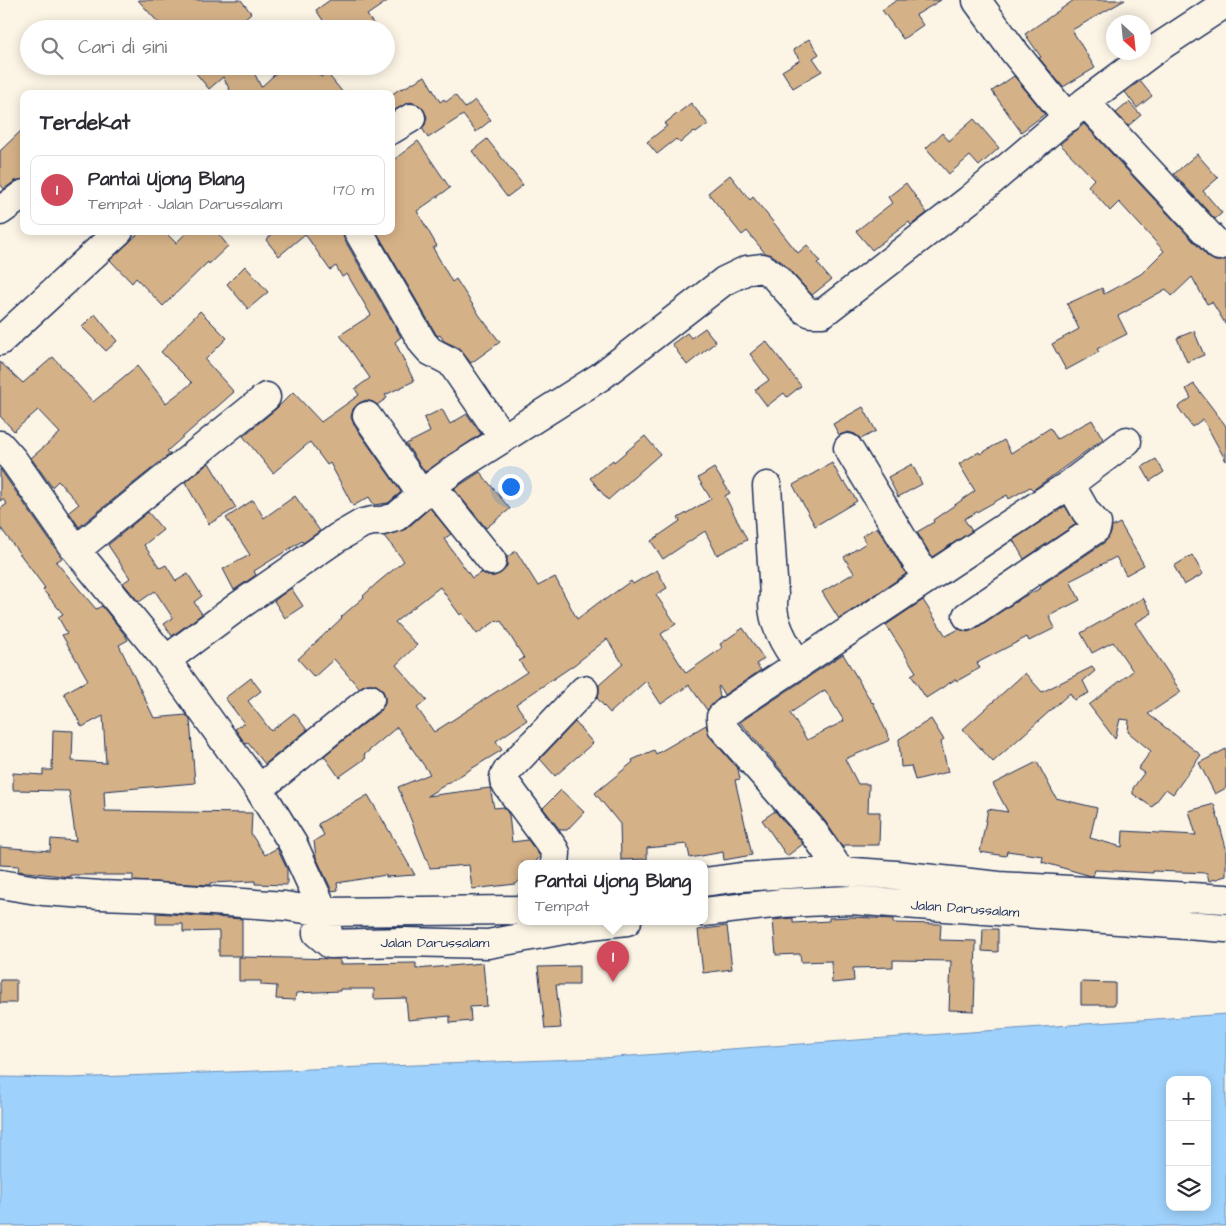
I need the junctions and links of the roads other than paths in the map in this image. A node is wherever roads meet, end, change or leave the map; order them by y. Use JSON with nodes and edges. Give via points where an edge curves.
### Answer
{"nodes":[{"id":1,"x":977,"y":1,"type":"edge"},
{"id":2,"x":1226,"y":3,"type":"edge"},
{"id":3,"x":1076,"y":110,"type":"junction"},
{"id":4,"x":20,"y":197,"type":"edge"},
{"id":5,"x":0,"y":211,"type":"edge"},
{"id":6,"x":115,"y":235,"type":"edge"},
{"id":7,"x":360,"y":235,"type":"edge"},
{"id":8,"x":1219,"y":246,"type":"dead end"},
{"id":9,"x":0,"y":341,"type":"edge"},
{"id":10,"x":266,"y":397,"type":"dead end"},
{"id":11,"x":366,"y":416,"type":"dead end"},
{"id":12,"x":503,"y":438,"type":"junction"},
{"id":13,"x":1127,"y":441,"type":"dead end"},
{"id":14,"x":0,"y":446,"type":"edge"},
{"id":15,"x":848,"y":448,"type":"dead end"},
{"id":16,"x":1070,"y":484,"type":"junction"},
{"id":17,"x":767,"y":486,"type":"dead end"},
{"id":18,"x":427,"y":490,"type":"junction"},
{"id":19,"x":76,"y":550,"type":"junction"},
{"id":20,"x":492,"y":561,"type":"dead end"},
{"id":21,"x":927,"y":579,"type":"junction"},
{"id":22,"x":967,"y":616,"type":"dead end"},
{"id":23,"x":166,"y":660,"type":"junction"},
{"id":24,"x":800,"y":664,"type":"junction"},
{"id":25,"x":584,"y":690,"type":"dead end"},
{"id":26,"x":370,"y":699,"type":"dead end"},
{"id":27,"x":259,"y":789,"type":"junction"},
{"id":28,"x":555,"y":860,"type":"edge"},
{"id":29,"x":840,"y":871,"type":"junction"},
{"id":30,"x":708,"y":882,"type":"edge"},
{"id":31,"x":0,"y":884,"type":"edge"},
{"id":32,"x":1226,"y":899,"type":"edge"},
{"id":33,"x":285,"y":906,"type":"junction"},
{"id":34,"x":518,"y":910,"type":"edge"},
{"id":35,"x":324,"y":912,"type":"junction"},
{"id":36,"x":708,"y":912,"type":"edge"},
{"id":37,"x":590,"y":925,"type":"edge"},
{"id":38,"x":1226,"y":928,"type":"edge"},
{"id":39,"x":330,"y":944,"type":"junction"}],
"edges":[{"from":1,"to":3,"type":"street","via":[[1012,49]]},
{"from":2,"to":3,"type":"street","via":[[1159,47]]},
{"from":3,"to":8,"type":"street"},
{"from":3,"to":12,"type":"street","via":[[969,200],[824,313],[805,310],[763,268],[747,270],[724,281],[600,377]]},
{"from":4,"to":5,"type":"street"},
{"from":6,"to":9,"type":"street"},
{"from":7,"to":12,"type":"street","via":[[423,343],[430,351],[451,362]]},
{"from":10,"to":19,"type":"street"},
{"from":11,"to":18,"type":"street"},
{"from":12,"to":18,"type":"street"},
{"from":13,"to":16,"type":"street"},
{"from":14,"to":19,"type":"street"},
{"from":15,"to":21,"type":"street"},
{"from":16,"to":21,"type":"street"},
{"from":16,"to":22,"type":"street","via":[[1096,524],[1096,530]]},
{"from":17,"to":24,"type":"street","via":[[772,603],[781,636]]},
{"from":18,"to":20,"type":"street"},
{"from":18,"to":23,"type":"street","via":[[396,517],[364,523],[337,538]]},
{"from":19,"to":23,"type":"street"},
{"from":21,"to":24,"type":"street"},
{"from":23,"to":27,"type":"street"},
{"from":24,"to":29,"type":"street","via":[[725,713],[720,721],[813,831]]},
{"from":25,"to":28,"type":"street","via":[[504,777],[554,848]]},
{"from":26,"to":27,"type":"street"},
{"from":27,"to":35,"type":"street","via":[[293,844]]},
{"from":29,"to":30,"type":"street","name":"Jalan Darussalam"},
{"from":29,"to":32,"type":"street","name":"Jalan Darussalam","via":[[999,886]]},
{"from":31,"to":33,"type":"street","via":[[43,891]]},
{"from":33,"to":35,"type":"street"},
{"from":33,"to":39,"type":"street"},
{"from":34,"to":35,"type":"street"},
{"from":35,"to":39,"type":"street"},
{"from":36,"to":38,"type":"street","name":"Jalan Darussalam","via":[[782,903],[850,900]]},
{"from":37,"to":39,"type":"street","name":"Jalan Darussalam","via":[[488,944]]}]}
